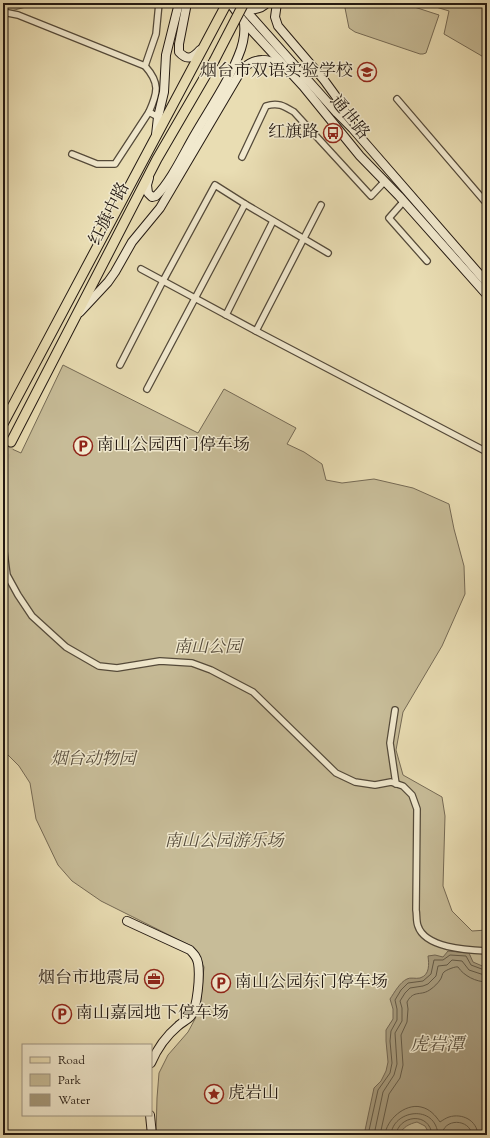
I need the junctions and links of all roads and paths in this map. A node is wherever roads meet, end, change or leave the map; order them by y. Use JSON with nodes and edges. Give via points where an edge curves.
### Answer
{"nodes":[{"id":1,"x":159,"y":3,"type":"edge"},
{"id":2,"x":179,"y":3,"type":"edge"},
{"id":3,"x":187,"y":3,"type":"edge"},
{"id":4,"x":229,"y":3,"type":"edge"},
{"id":5,"x":267,"y":3,"type":"edge"},
{"id":6,"x":277,"y":3,"type":"edge"},
{"id":7,"x":241,"y":4,"type":"edge"},
{"id":8,"x":3,"y":12,"type":"edge"},
{"id":9,"x":244,"y":22,"type":"junction"},
{"id":10,"x":205,"y":46,"type":"junction"},
{"id":11,"x":145,"y":66,"type":"junction"},
{"id":12,"x":303,"y":86,"type":"junction"},
{"id":13,"x":397,"y":98,"type":"dead end"},
{"id":14,"x":149,"y":112,"type":"junction"},
{"id":15,"x":158,"y":117,"type":"junction"},
{"id":16,"x":353,"y":129,"type":"junction"},
{"id":17,"x":156,"y":135,"type":"junction"},
{"id":18,"x":72,"y":154,"type":"dead end"},
{"id":19,"x":242,"y":157,"type":"dead end"},
{"id":20,"x":157,"y":159,"type":"junction"},
{"id":21,"x":385,"y":181,"type":"junction"},
{"id":22,"x":402,"y":199,"type":"junction"},
{"id":23,"x":245,"y":204,"type":"junction"},
{"id":24,"x":487,"y":204,"type":"edge"},
{"id":25,"x":321,"y":205,"type":"dead end"},
{"id":26,"x":273,"y":221,"type":"junction"},
{"id":27,"x":304,"y":238,"type":"junction"},
{"id":28,"x":328,"y":253,"type":"dead end"},
{"id":29,"x":427,"y":261,"type":"dead end"},
{"id":30,"x":141,"y":268,"type":"dead end"},
{"id":31,"x":163,"y":281,"type":"junction"},
{"id":32,"x":487,"y":283,"type":"edge"},
{"id":33,"x":487,"y":295,"type":"edge"},
{"id":34,"x":195,"y":298,"type":"junction"},
{"id":35,"x":226,"y":315,"type":"junction"},
{"id":36,"x":74,"y":318,"type":"junction"},
{"id":37,"x":256,"y":331,"type":"junction"},
{"id":38,"x":120,"y":365,"type":"dead end"},
{"id":39,"x":147,"y":389,"type":"dead end"},
{"id":40,"x":3,"y":424,"type":"edge"},
{"id":41,"x":12,"y":442,"type":"tunnel mouth"},
{"id":42,"x":487,"y":452,"type":"edge"},
{"id":43,"x":3,"y":544,"type":"edge"},
{"id":44,"x":395,"y":710,"type":"dead end"},
{"id":45,"x":396,"y":784,"type":"junction"},
{"id":46,"x":127,"y":921,"type":"dead end"},
{"id":47,"x":487,"y":951,"type":"edge"},
{"id":48,"x":152,"y":1061,"type":"edge"},
{"id":49,"x":150,"y":1116,"type":"edge"},
{"id":50,"x":152,"y":1135,"type":"edge"}],
"edges":[{"from":1,"to":11,"type":"street","via":[[156,34]]},
{"from":2,"to":15,"type":"main road","via":[[166,55],[164,92]]},
{"from":3,"to":10,"type":"main road","via":[[178,44],[179,52],[185,57],[192,58]]},
{"from":4,"to":9,"type":"main road","name":"通世路"},
{"from":4,"to":10,"type":"main road","name":"红旗中路"},
{"from":5,"to":7,"type":"main road","via":[[258,9],[247,9]]},
{"from":6,"to":16,"type":"main road","via":[[274,17],[278,26],[324,80],[340,102]]},
{"from":7,"to":16,"type":"main road"},
{"from":7,"to":20,"type":"main road","name":"红旗中路","bridge":true,"via":[[214,61]]},
{"from":8,"to":11,"type":"street","via":[[18,14]]},
{"from":9,"to":12,"type":"main road","name":"通世路"},
{"from":9,"to":20,"type":"main road","via":[[242,45],[232,70],[164,186],[154,197],[149,194],[146,185]]},
{"from":10,"to":17,"type":"main road","name":"红旗中路"},
{"from":11,"to":14,"type":"street","via":[[157,88]]},
{"from":12,"to":21,"type":"main road","name":"通世路","via":[[360,156]]},
{"from":12,"to":36,"type":"main road","via":[[279,66],[267,60],[258,59],[242,69],[160,208],[132,242],[108,282]]},
{"from":13,"to":24,"type":"street"},
{"from":14,"to":15,"type":"street"},
{"from":14,"to":18,"type":"street","via":[[115,164],[97,164]]},
{"from":15,"to":17,"type":"main road"},
{"from":16,"to":32,"type":"main road"},
{"from":17,"to":40,"type":"main road","name":"红旗中路"},
{"from":19,"to":21,"type":"street","via":[[266,106],[281,105],[294,112],[371,196]]},
{"from":20,"to":36,"type":"main road","name":"红旗中路"},
{"from":21,"to":22,"type":"main road","name":"通世路"},
{"from":22,"to":29,"type":"street","via":[[389,218]]},
{"from":22,"to":33,"type":"main road","name":"通世路"},
{"from":23,"to":26,"type":"street"},
{"from":23,"to":31,"type":"street","via":[[215,185]]},
{"from":23,"to":34,"type":"street"},
{"from":25,"to":27,"type":"street"},
{"from":26,"to":27,"type":"street"},
{"from":26,"to":35,"type":"street"},
{"from":27,"to":28,"type":"street"},
{"from":27,"to":37,"type":"street"},
{"from":30,"to":31,"type":"street"},
{"from":31,"to":34,"type":"street"},
{"from":31,"to":38,"type":"street"},
{"from":34,"to":35,"type":"street"},
{"from":34,"to":39,"type":"street"},
{"from":35,"to":37,"type":"street"},
{"from":36,"to":41,"type":"main road","name":"红旗中路"},
{"from":37,"to":42,"type":"street"},
{"from":43,"to":45,"type":"street","via":[[7,575],[18,595],[32,616],[66,647],[99,666],[117,668],[160,662],[192,663],[211,670],[253,692],[336,773],[355,782],[375,785],[391,782]]},
{"from":44,"to":45,"type":"street","via":[[390,743]]},
{"from":45,"to":47,"type":"street","via":[[403,786],[412,794],[417,809],[418,926],[424,936],[440,944]]},
{"from":46,"to":48,"type":"main road","via":[[190,950],[198,963],[193,1012],[170,1033]]},
{"from":49,"to":50,"type":"main road"}]}
